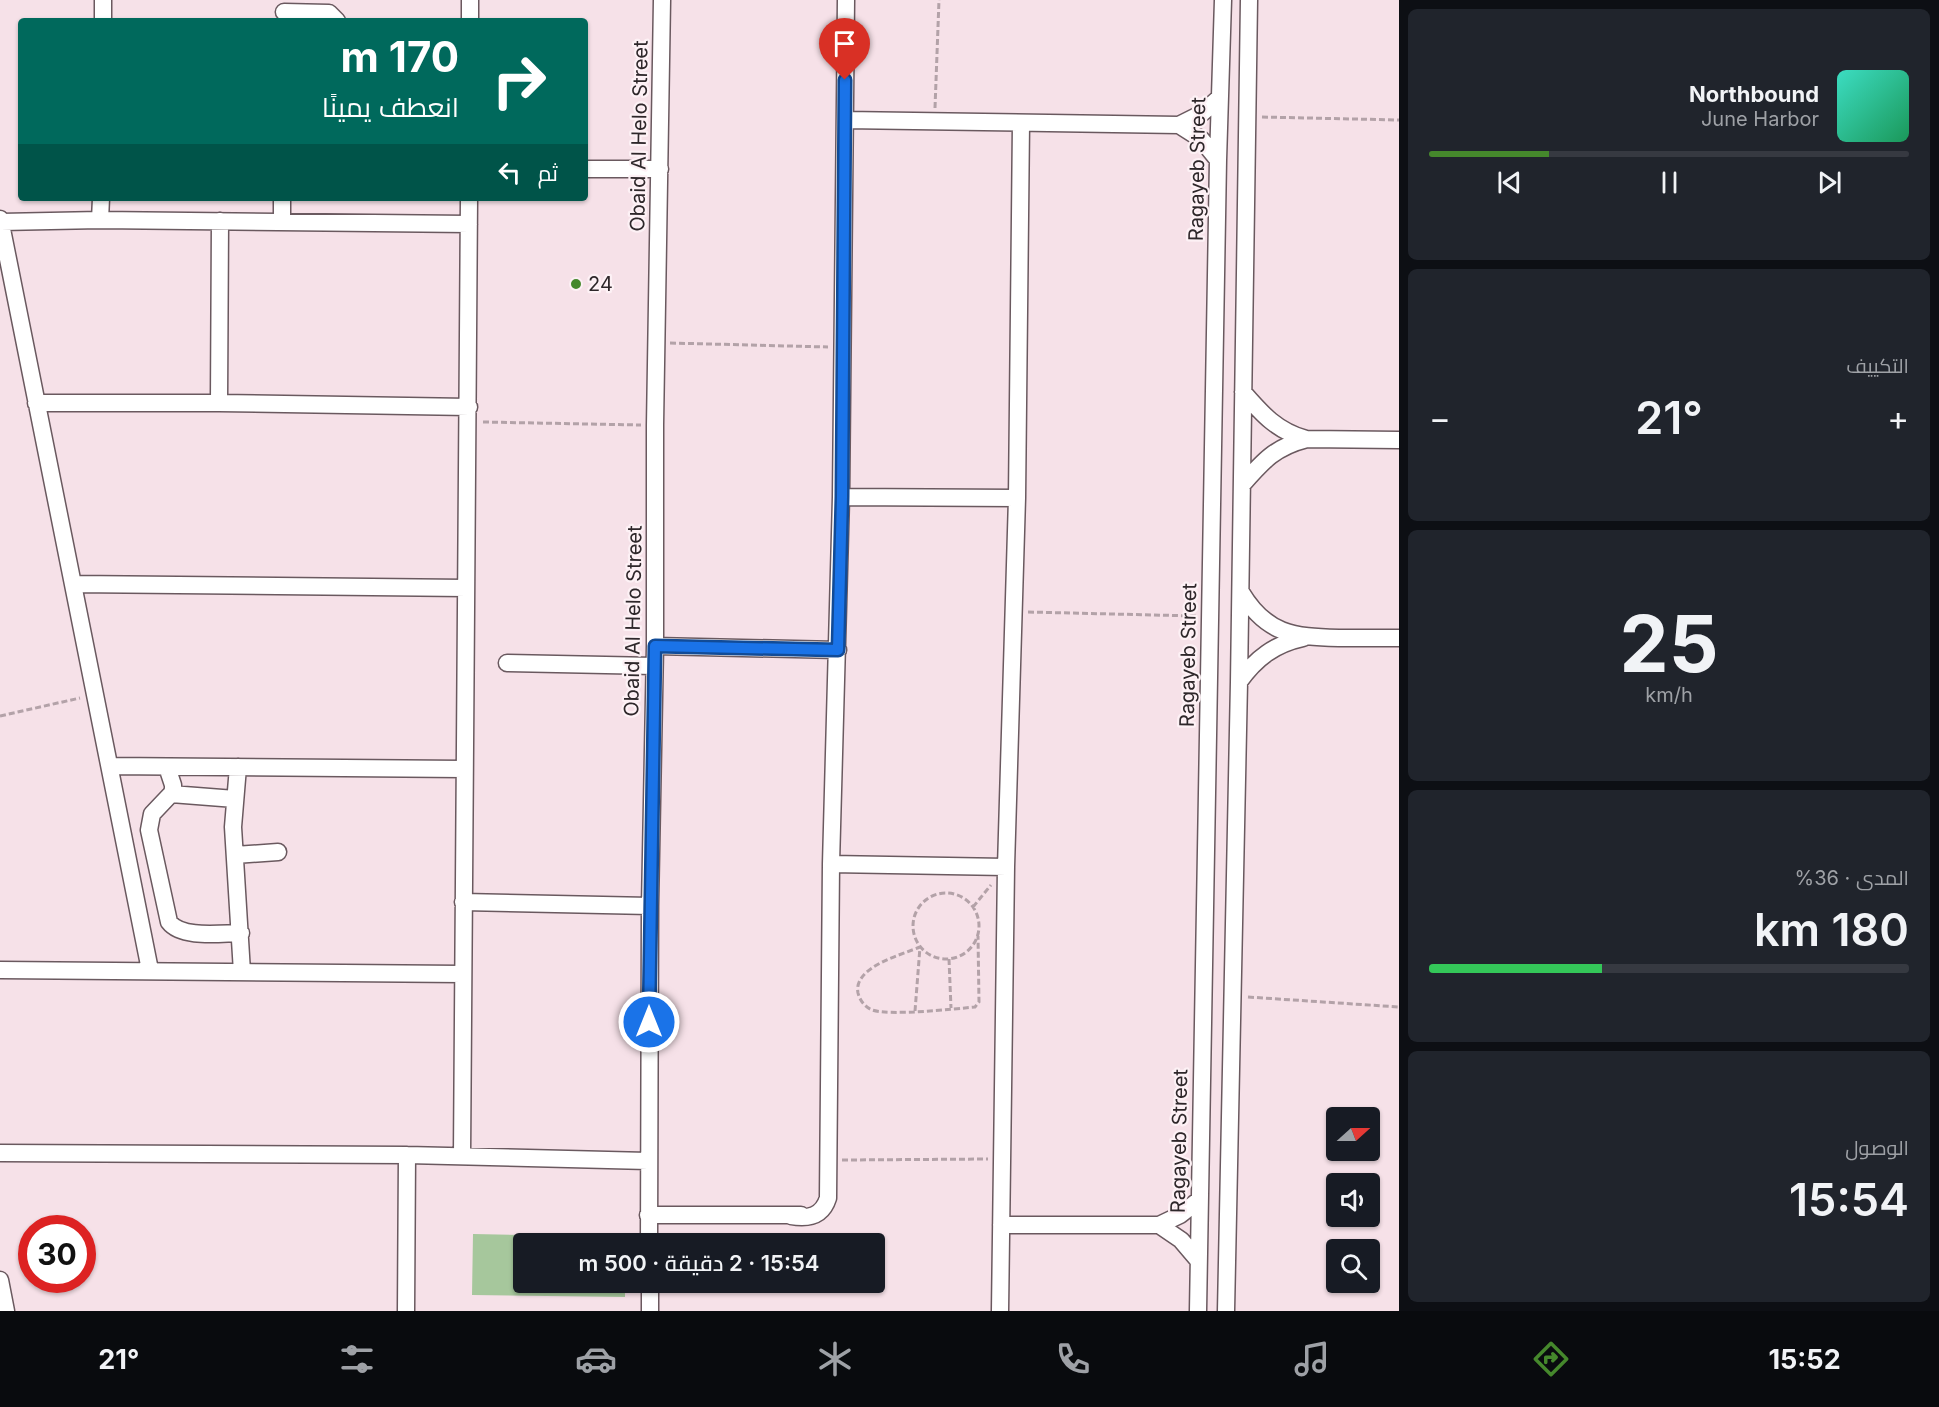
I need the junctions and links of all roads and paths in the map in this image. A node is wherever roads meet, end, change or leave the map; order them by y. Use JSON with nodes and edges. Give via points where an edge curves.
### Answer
{"nodes":[{"id":1,"x":103,"y":0,"type":"edge"},
{"id":2,"x":470,"y":0,"type":"edge"},
{"id":3,"x":662,"y":0,"type":"edge"},
{"id":4,"x":846,"y":0,"type":"edge"},
{"id":5,"x":939,"y":0,"type":"edge"},
{"id":6,"x":1223,"y":0,"type":"edge"},
{"id":7,"x":1249,"y":0,"type":"edge"},
{"id":8,"x":284,"y":11,"type":"edge"},
{"id":9,"x":103,"y":18,"type":"edge"},
{"id":10,"x":334,"y":18,"type":"edge"},
{"id":11,"x":470,"y":18,"type":"edge"},
{"id":12,"x":1219,"y":98,"type":"junction"},
{"id":13,"x":1248,"y":117,"type":"junction"},
{"id":14,"x":845,"y":120,"type":"junction"},
{"id":15,"x":1399,"y":120,"type":"edge"},
{"id":16,"x":934,"y":122,"type":"junction"},
{"id":17,"x":1021,"y":123,"type":"junction"},
{"id":18,"x":1179,"y":125,"type":"junction"},
{"id":19,"x":1218,"y":160,"type":"junction"},
{"id":20,"x":588,"y":169,"type":"edge"},
{"id":21,"x":660,"y":169,"type":"junction"},
{"id":22,"x":101,"y":201,"type":"edge"},
{"id":23,"x":282,"y":201,"type":"edge"},
{"id":24,"x":469,"y":201,"type":"edge"},
{"id":25,"x":0,"y":220,"type":"edge"},
{"id":26,"x":100,"y":220,"type":"junction"},
{"id":27,"x":220,"y":221,"type":"junction"},
{"id":28,"x":282,"y":222,"type":"junction"},
{"id":29,"x":469,"y":224,"type":"junction"},
{"id":30,"x":657,"y":343,"type":"junction"},
{"id":31,"x":842,"y":347,"type":"junction"},
{"id":32,"x":1243,"y":392,"type":"junction"},
{"id":33,"x":36,"y":403,"type":"junction"},
{"id":34,"x":219,"y":403,"type":"junction"},
{"id":35,"x":469,"y":414,"type":"junction"},
{"id":36,"x":656,"y":425,"type":"junction"},
{"id":37,"x":1307,"y":439,"type":"junction"},
{"id":38,"x":1399,"y":440,"type":"edge"},
{"id":39,"x":1242,"y":485,"type":"junction"},
{"id":40,"x":842,"y":497,"type":"junction"},
{"id":41,"x":1017,"y":498,"type":"junction"},
{"id":42,"x":74,"y":584,"type":"junction"},
{"id":43,"x":466,"y":588,"type":"junction"},
{"id":44,"x":1240,"y":592,"type":"junction"},
{"id":45,"x":1013,"y":611,"type":"junction"},
{"id":46,"x":1210,"y":616,"type":"junction"},
{"id":47,"x":1307,"y":638,"type":"junction"},
{"id":48,"x":1399,"y":638,"type":"edge"},
{"id":49,"x":655,"y":646,"type":"junction"},
{"id":50,"x":838,"y":650,"type":"junction"},
{"id":51,"x":507,"y":663,"type":"dead end"},
{"id":52,"x":654,"y":666,"type":"junction"},
{"id":53,"x":1239,"y":682,"type":"junction"},
{"id":54,"x":96,"y":694,"type":"junction"},
{"id":55,"x":0,"y":716,"type":"edge"},
{"id":56,"x":110,"y":766,"type":"junction"},
{"id":57,"x":167,"y":767,"type":"junction"},
{"id":58,"x":238,"y":767,"type":"junction"},
{"id":59,"x":464,"y":769,"type":"junction"},
{"id":60,"x":171,"y":794,"type":"junction"},
{"id":61,"x":235,"y":799,"type":"junction"},
{"id":62,"x":278,"y":852,"type":"dead end"},
{"id":63,"x":235,"y":855,"type":"junction"},
{"id":64,"x":831,"y":864,"type":"junction"},
{"id":65,"x":1006,"y":867,"type":"junction"},
{"id":66,"x":463,"y":902,"type":"junction"},
{"id":67,"x":650,"y":906,"type":"junction"},
{"id":68,"x":241,"y":933,"type":"junction"},
{"id":69,"x":978,"y":936,"type":"junction"},
{"id":70,"x":920,"y":947,"type":"junction"},
{"id":71,"x":950,"y":959,"type":"junction"},
{"id":72,"x":0,"y":970,"type":"edge"},
{"id":73,"x":150,"y":970,"type":"junction"},
{"id":74,"x":242,"y":972,"type":"junction"},
{"id":75,"x":462,"y":974,"type":"junction"},
{"id":76,"x":1232,"y":996,"type":"junction"},
{"id":77,"x":1399,"y":1007,"type":"edge"},
{"id":78,"x":951,"y":1009,"type":"junction"},
{"id":79,"x":915,"y":1011,"type":"junction"},
{"id":80,"x":0,"y":1153,"type":"edge"},
{"id":81,"x":407,"y":1155,"type":"junction"},
{"id":82,"x":462,"y":1156,"type":"junction"},
{"id":83,"x":1002,"y":1158,"type":"junction"},
{"id":84,"x":648,"y":1161,"type":"junction"},
{"id":85,"x":827,"y":1167,"type":"junction"},
{"id":86,"x":1199,"y":1200,"type":"junction"},
{"id":87,"x":648,"y":1215,"type":"junction"},
{"id":88,"x":1001,"y":1225,"type":"junction"},
{"id":89,"x":1159,"y":1225,"type":"junction"},
{"id":90,"x":649,"y":1233,"type":"edge"},
{"id":91,"x":1198,"y":1260,"type":"junction"},
{"id":92,"x":0,"y":1281,"type":"edge"},
{"id":93,"x":650,"y":1293,"type":"edge"},
{"id":94,"x":6,"y":1311,"type":"edge"},
{"id":95,"x":406,"y":1311,"type":"edge"},
{"id":96,"x":650,"y":1311,"type":"edge"},
{"id":97,"x":1000,"y":1311,"type":"edge"},
{"id":98,"x":1198,"y":1311,"type":"edge"},
{"id":99,"x":1226,"y":1311,"type":"edge"}],
"edges":[{"from":1,"to":9,"type":"street"},
{"from":2,"to":11,"type":"street"},
{"from":3,"to":21,"type":"street","name":"Obaid Al Helo Street"},
{"from":4,"to":14,"type":"street"},
{"from":5,"to":16,"type":"path"},
{"from":6,"to":12,"type":"street","name":"Ragayeb Street"},
{"from":7,"to":13,"type":"street"},
{"from":8,"to":10,"type":"street","via":[[329,13]]},
{"from":12,"to":18,"type":"street","via":[[1201,114]]},
{"from":12,"to":19,"type":"street","name":"Ragayeb Street"},
{"from":13,"to":15,"type":"path"},
{"from":13,"to":32,"type":"street"},
{"from":14,"to":16,"type":"street"},
{"from":14,"to":31,"type":"street"},
{"from":16,"to":17,"type":"street"},
{"from":17,"to":18,"type":"street"},
{"from":17,"to":41,"type":"street"},
{"from":18,"to":19,"type":"street","via":[[1201,139]]},
{"from":19,"to":46,"type":"street","name":"Ragayeb Street"},
{"from":20,"to":21,"type":"street"},
{"from":21,"to":30,"type":"street","name":"Obaid Al Helo Street"},
{"from":22,"to":26,"type":"street"},
{"from":23,"to":28,"type":"street"},
{"from":24,"to":29,"type":"street"},
{"from":25,"to":26,"type":"street"},
{"from":25,"to":33,"type":"street"},
{"from":26,"to":27,"type":"street"},
{"from":27,"to":28,"type":"street"},
{"from":27,"to":34,"type":"street"},
{"from":28,"to":29,"type":"street"},
{"from":29,"to":35,"type":"street"},
{"from":30,"to":31,"type":"path"},
{"from":30,"to":36,"type":"street","name":"Obaid Al Helo Street"},
{"from":31,"to":40,"type":"street"},
{"from":32,"to":37,"type":"street","via":[[1270,422]]},
{"from":32,"to":39,"type":"street"},
{"from":33,"to":34,"type":"street"},
{"from":33,"to":42,"type":"street"},
{"from":34,"to":35,"type":"street"},
{"from":35,"to":36,"type":"path"},
{"from":35,"to":43,"type":"street"},
{"from":36,"to":49,"type":"street","name":"Obaid Al Helo Street"},
{"from":37,"to":38,"type":"street"},
{"from":37,"to":39,"type":"street","via":[[1274,453]]},
{"from":39,"to":44,"type":"street"},
{"from":40,"to":41,"type":"street"},
{"from":40,"to":50,"type":"street"},
{"from":41,"to":45,"type":"street"},
{"from":42,"to":43,"type":"street"},
{"from":42,"to":54,"type":"street"},
{"from":43,"to":59,"type":"street"},
{"from":44,"to":47,"type":"street","via":[[1249,606],[1275,628]]},
{"from":44,"to":53,"type":"street"},
{"from":45,"to":46,"type":"path"},
{"from":45,"to":65,"type":"street"},
{"from":46,"to":86,"type":"street","name":"Ragayeb Street"},
{"from":47,"to":48,"type":"street"},
{"from":47,"to":53,"type":"street","via":[[1275,647],[1249,668]]},
{"from":49,"to":50,"type":"street"},
{"from":49,"to":52,"type":"street","name":"Obaid Al Helo Street"},
{"from":50,"to":64,"type":"street"},
{"from":51,"to":52,"type":"street"},
{"from":52,"to":67,"type":"street","name":"Obaid Al Helo Street"},
{"from":53,"to":76,"type":"street"},
{"from":54,"to":55,"type":"path"},
{"from":54,"to":56,"type":"street"},
{"from":56,"to":57,"type":"street"},
{"from":56,"to":73,"type":"street"},
{"from":57,"to":58,"type":"street"},
{"from":57,"to":60,"type":"street","via":[[173,785]]},
{"from":58,"to":59,"type":"street"},
{"from":58,"to":61,"type":"street"},
{"from":59,"to":66,"type":"street"},
{"from":60,"to":61,"type":"street"},
{"from":60,"to":68,"type":"street","via":[[152,814],[149,825],[170,922],[185,932]]},
{"from":61,"to":63,"type":"street"},
{"from":62,"to":63,"type":"street"},
{"from":63,"to":68,"type":"street"},
{"from":64,"to":65,"type":"street"},
{"from":64,"to":85,"type":"street"},
{"from":65,"to":83,"type":"street"},
{"from":66,"to":67,"type":"street"},
{"from":66,"to":75,"type":"street"},
{"from":67,"to":84,"type":"street","name":"Obaid Al Helo Street"},
{"from":68,"to":74,"type":"street"},
{"from":69,"to":70,"type":"path","via":[[978,916],[973,907],[960,895],[942,893],[926,899],[915,913],[913,930]]},
{"from":69,"to":71,"type":"path","via":[[967,952]]},
{"from":69,"to":78,"type":"path","via":[[979,1002]]},
{"from":70,"to":71,"type":"path","via":[[928,954]]},
{"from":70,"to":79,"type":"path"},
{"from":70,"to":79,"type":"path","via":[[867,970],[857,986],[858,996],[871,1010]]},
{"from":71,"to":78,"type":"path"},
{"from":72,"to":73,"type":"street"},
{"from":73,"to":74,"type":"street"},
{"from":74,"to":75,"type":"street"},
{"from":75,"to":82,"type":"street"},
{"from":76,"to":77,"type":"path"},
{"from":76,"to":99,"type":"street"},
{"from":78,"to":79,"type":"path"},
{"from":80,"to":81,"type":"street"},
{"from":81,"to":82,"type":"street"},
{"from":81,"to":95,"type":"street"},
{"from":82,"to":84,"type":"street"},
{"from":83,"to":85,"type":"path"},
{"from":83,"to":88,"type":"street"},
{"from":84,"to":87,"type":"street","name":"Obaid Al Helo Street"},
{"from":85,"to":87,"type":"street","via":[[822,1198],[802,1215]]},
{"from":86,"to":89,"type":"street"},
{"from":86,"to":91,"type":"street","name":"Ragayeb Street"},
{"from":87,"to":90,"type":"street","name":"Obaid Al Helo Street"},
{"from":88,"to":89,"type":"street"},
{"from":88,"to":97,"type":"street"},
{"from":89,"to":91,"type":"street","via":[[1181,1240]]},
{"from":91,"to":98,"type":"street","name":"Ragayeb Street"},
{"from":92,"to":94,"type":"street"},
{"from":93,"to":96,"type":"street"}]}
